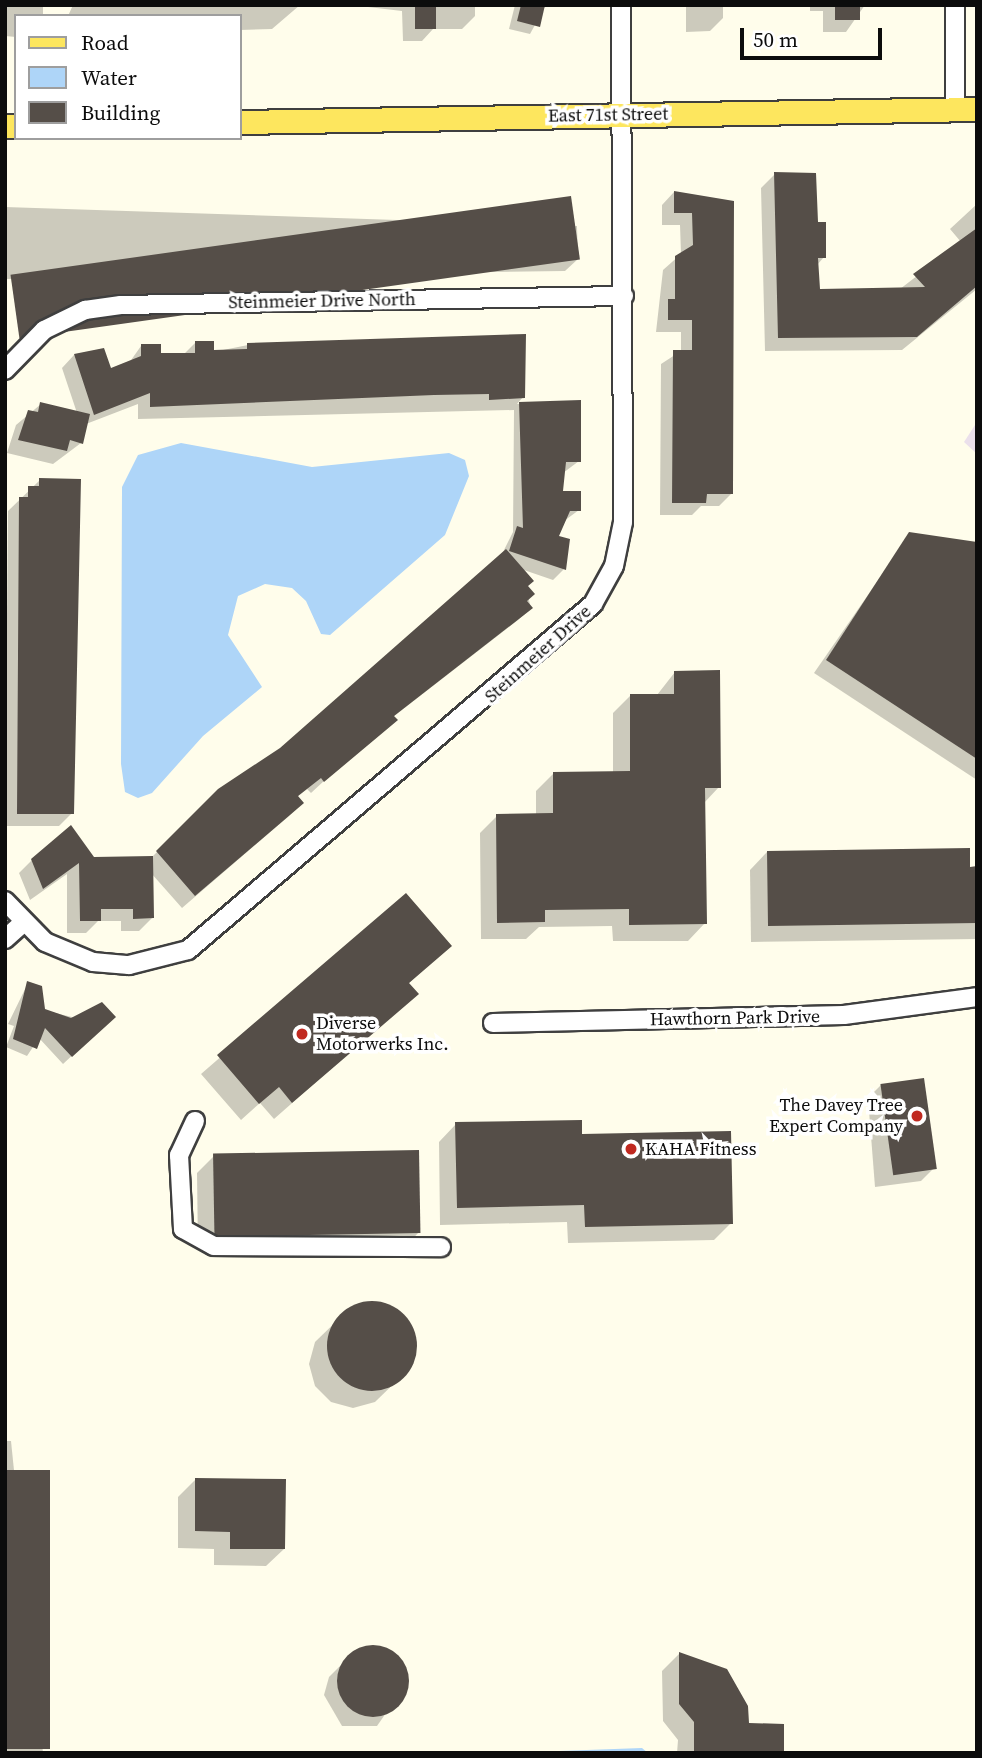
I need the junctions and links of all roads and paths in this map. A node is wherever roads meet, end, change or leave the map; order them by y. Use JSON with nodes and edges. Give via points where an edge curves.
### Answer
{"nodes":[{"id":1,"x":621,"y":5,"type":"edge"},
{"id":2,"x":956,"y":5,"type":"edge"},
{"id":3,"x":966,"y":110,"type":"edge"},
{"id":4,"x":624,"y":115,"type":"junction"},
{"id":5,"x":242,"y":122,"type":"edge"},
{"id":6,"x":624,"y":296,"type":"junction"},
{"id":7,"x":5,"y":370,"type":"edge"},
{"id":8,"x":5,"y":901,"type":"edge"},
{"id":9,"x":23,"y":923,"type":"junction"},
{"id":10,"x":5,"y":939,"type":"edge"},
{"id":11,"x":977,"y":997,"type":"edge"},
{"id":12,"x":493,"y":1023,"type":"dead end"},
{"id":13,"x":195,"y":1121,"type":"dead end"},
{"id":14,"x":441,"y":1247,"type":"dead end"}],
"edges":[{"from":1,"to":4,"type":"street","name":"Steinmeier Drive"},
{"from":2,"to":3,"type":"street"},
{"from":3,"to":4,"type":"main road","name":"East 71st Street"},
{"from":4,"to":5,"type":"main road","name":"East 71st Street"},
{"from":4,"to":6,"type":"street","name":"Steinmeier Drive"},
{"from":6,"to":7,"type":"street","name":"Steinmeier Drive North","via":[[121,305],[77,313],[29,342]]},
{"from":6,"to":9,"type":"street","name":"Steinmeier Drive","via":[[622,531],[607,582],[582,618],[188,950],[129,965],[93,962],[60,951]]},
{"from":8,"to":9,"type":"street","name":"Steinmeier Drive"},
{"from":9,"to":10,"type":"street"},
{"from":11,"to":12,"type":"street","name":"Hawthorn Park Drive","via":[[844,1015]]},
{"from":13,"to":14,"type":"street","via":[[179,1155],[183,1229],[214,1245]]}]}
